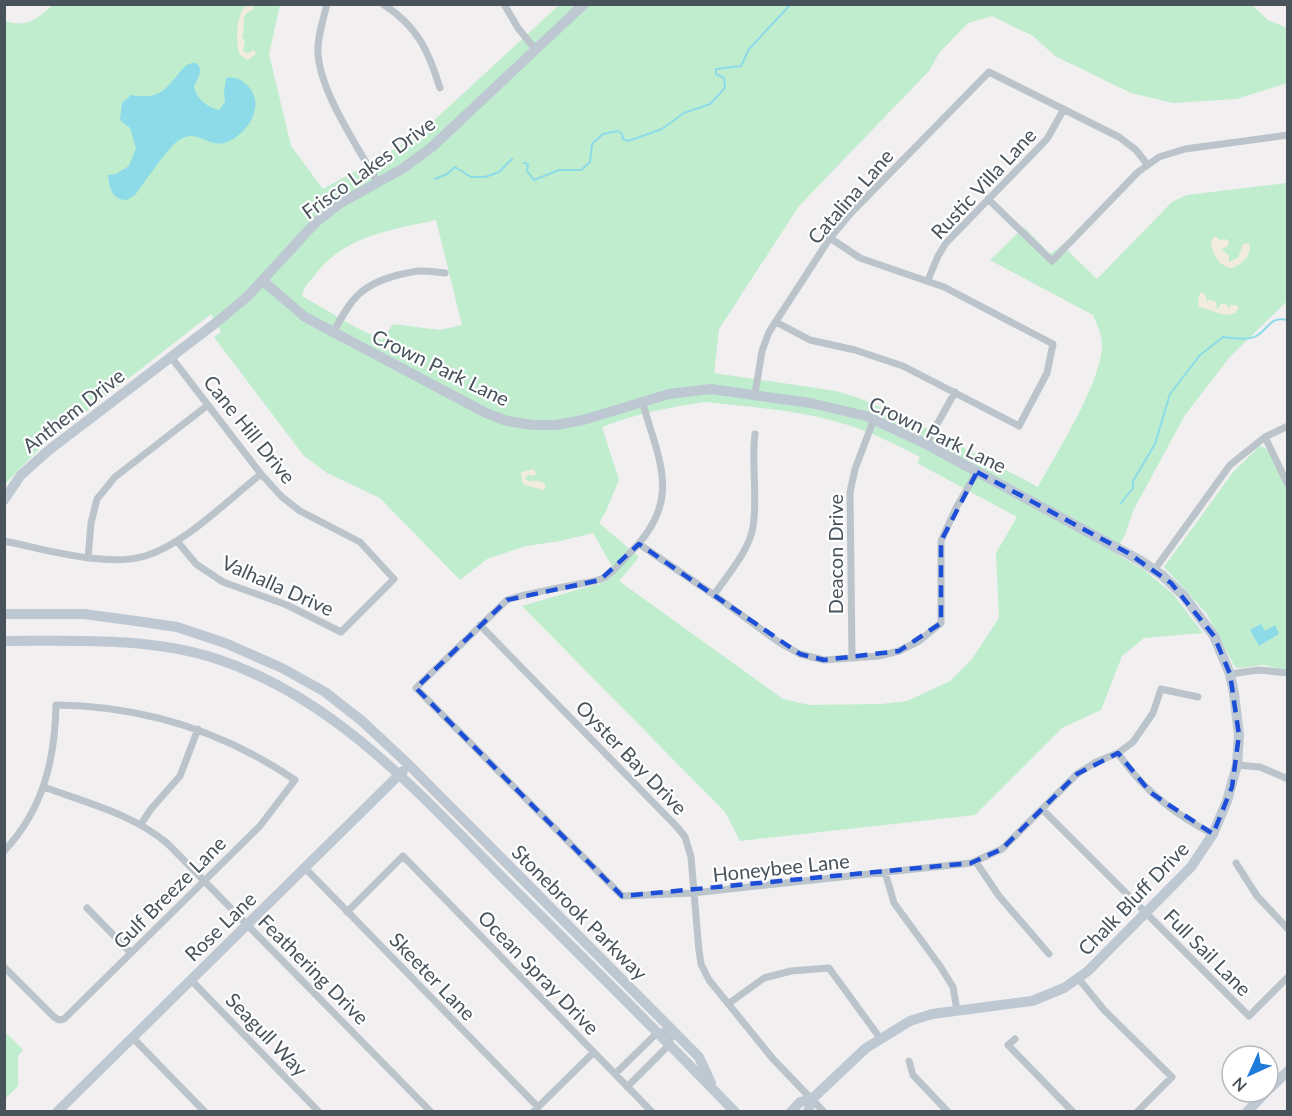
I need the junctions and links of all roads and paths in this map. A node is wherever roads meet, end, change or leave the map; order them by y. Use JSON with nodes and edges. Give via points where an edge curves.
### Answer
{"nodes":[{"id":1,"x":327,"y":4,"type":"edge"},
{"id":2,"x":383,"y":4,"type":"edge"},
{"id":3,"x":504,"y":4,"type":"edge"},
{"id":4,"x":584,"y":4,"type":"edge"},
{"id":5,"x":535,"y":49,"type":"junction"},
{"id":6,"x":440,"y":88,"type":"dead end"},
{"id":7,"x":1064,"y":109,"type":"junction"},
{"id":8,"x":1287,"y":135,"type":"edge"},
{"id":9,"x":1147,"y":164,"type":"junction"},
{"id":10,"x":378,"y":183,"type":"junction"},
{"id":11,"x":988,"y":199,"type":"junction"},
{"id":12,"x":830,"y":238,"type":"junction"},
{"id":13,"x":445,"y":273,"type":"dead end"},
{"id":14,"x":263,"y":280,"type":"junction"},
{"id":15,"x":928,"y":280,"type":"junction"},
{"id":16,"x":776,"y":322,"type":"junction"},
{"id":17,"x":333,"y":333,"type":"junction"},
{"id":18,"x":171,"y":357,"type":"junction"},
{"id":19,"x":955,"y":392,"type":"junction"},
{"id":20,"x":755,"y":394,"type":"junction"},
{"id":21,"x":642,"y":401,"type":"junction"},
{"id":22,"x":208,"y":405,"type":"junction"},
{"id":23,"x":874,"y":419,"type":"junction"},
{"id":24,"x":1287,"y":426,"type":"edge"},
{"id":25,"x":755,"y":434,"type":"dead end"},
{"id":26,"x":1265,"y":437,"type":"junction"},
{"id":27,"x":926,"y":444,"type":"junction"},
{"id":28,"x":976,"y":472,"type":"junction"},
{"id":29,"x":261,"y":474,"type":"junction"},
{"id":30,"x":1287,"y":485,"type":"edge"},
{"id":31,"x":4,"y":500,"type":"edge"},
{"id":32,"x":4,"y":541,"type":"edge"},
{"id":33,"x":177,"y":541,"type":"junction"},
{"id":34,"x":639,"y":544,"type":"junction"},
{"id":35,"x":88,"y":558,"type":"junction"},
{"id":36,"x":1155,"y":569,"type":"junction"},
{"id":37,"x":714,"y":594,"type":"junction"},
{"id":38,"x":4,"y":614,"type":"edge"},
{"id":39,"x":480,"y":626,"type":"junction"},
{"id":40,"x":341,"y":632,"type":"joint"},
{"id":41,"x":4,"y":641,"type":"edge"},
{"id":42,"x":852,"y":657,"type":"junction"},
{"id":43,"x":1287,"y":673,"type":"edge"},
{"id":44,"x":1230,"y":674,"type":"junction"},
{"id":45,"x":1198,"y":697,"type":"dead end"},
{"id":46,"x":198,"y":729,"type":"junction"},
{"id":47,"x":1118,"y":753,"type":"junction"},
{"id":48,"x":409,"y":765,"type":"junction"},
{"id":49,"x":1237,"y":765,"type":"junction"},
{"id":50,"x":399,"y":775,"type":"junction"},
{"id":51,"x":1287,"y":779,"type":"edge"},
{"id":52,"x":44,"y":787,"type":"junction"},
{"id":53,"x":1042,"y":810,"type":"junction"},
{"id":54,"x":141,"y":825,"type":"junction"},
{"id":55,"x":1213,"y":834,"type":"junction"},
{"id":56,"x":4,"y":851,"type":"edge"},
{"id":57,"x":975,"y":862,"type":"junction"},
{"id":58,"x":1236,"y":863,"type":"dead end"},
{"id":59,"x":305,"y":868,"type":"junction"},
{"id":60,"x":885,"y":872,"type":"junction"},
{"id":61,"x":205,"y":880,"type":"junction"},
{"id":62,"x":693,"y":893,"type":"junction"},
{"id":63,"x":87,"y":908,"type":"dead end"},
{"id":64,"x":346,"y":912,"type":"junction"},
{"id":65,"x":1146,"y":913,"type":"junction"},
{"id":66,"x":247,"y":924,"type":"junction"},
{"id":67,"x":1287,"y":929,"type":"edge"},
{"id":68,"x":131,"y":952,"type":"junction"},
{"id":69,"x":1049,"y":954,"type":"dead end"},
{"id":70,"x":4,"y":967,"type":"edge"},
{"id":71,"x":1287,"y":977,"type":"edge"},
{"id":72,"x":1078,"y":978,"type":"junction"},
{"id":73,"x":191,"y":980,"type":"junction"},
{"id":74,"x":728,"y":1004,"type":"junction"},
{"id":75,"x":957,"y":1010,"type":"junction"},
{"id":76,"x":672,"y":1030,"type":"junction"},
{"id":77,"x":657,"y":1033,"type":"junction"},
{"id":78,"x":132,"y":1037,"type":"junction"},
{"id":79,"x":880,"y":1038,"type":"junction"},
{"id":80,"x":1015,"y":1039,"type":"dead end"},
{"id":81,"x":669,"y":1045,"type":"junction"},
{"id":82,"x":594,"y":1052,"type":"junction"},
{"id":83,"x":909,"y":1061,"type":"dead end"},
{"id":84,"x":615,"y":1074,"type":"junction"},
{"id":85,"x":627,"y":1087,"type":"junction"},
{"id":86,"x":716,"y":1091,"type":"junction"},
{"id":87,"x":812,"y":1099,"type":"junction"},
{"id":88,"x":536,"y":1109,"type":"edge"},
{"id":89,"x":57,"y":1112,"type":"edge"},
{"id":90,"x":205,"y":1112,"type":"edge"},
{"id":91,"x":319,"y":1112,"type":"edge"},
{"id":92,"x":432,"y":1112,"type":"edge"},
{"id":93,"x":652,"y":1112,"type":"edge"},
{"id":94,"x":735,"y":1112,"type":"edge"},
{"id":95,"x":791,"y":1112,"type":"edge"},
{"id":96,"x":808,"y":1112,"type":"edge"},
{"id":97,"x":824,"y":1112,"type":"edge"},
{"id":98,"x":948,"y":1112,"type":"edge"},
{"id":99,"x":1073,"y":1112,"type":"edge"},
{"id":100,"x":1137,"y":1112,"type":"edge"}],
"edges":[{"from":1,"to":10,"type":"street","via":[[319,32],[321,75]]},
{"from":2,"to":6,"type":"street","via":[[413,29]]},
{"from":3,"to":5,"type":"street"},
{"from":4,"to":5,"type":"street","name":"Frisco Lakes Drive"},
{"from":5,"to":10,"type":"street","name":"Frisco Lakes Drive","via":[[432,147]]},
{"from":7,"to":9,"type":"street","via":[[1119,136]]},
{"from":7,"to":11,"type":"street","name":"Rustic Villa Lane","via":[[1047,139]]},
{"from":7,"to":12,"type":"street","name":"Catalina Lane","via":[[989,72]]},
{"from":8,"to":9,"type":"street","via":[[1178,150]]},
{"from":9,"to":11,"type":"street","via":[[1052,261]]},
{"from":10,"to":14,"type":"street","name":"Frisco Lakes Drive","via":[[316,222]]},
{"from":11,"to":15,"type":"street","name":"Rustic Villa Lane","via":[[946,243]]},
{"from":12,"to":15,"type":"street","via":[[860,258]]},
{"from":12,"to":16,"type":"street","name":"Catalina Lane"},
{"from":13,"to":17,"type":"street","via":[[422,269],[378,280],[353,300]]},
{"from":14,"to":17,"type":"street","name":"Crown Park Lane","via":[[305,317]]},
{"from":14,"to":18,"type":"street","name":"Frisco Lakes Drive"},
{"from":15,"to":19,"type":"street","via":[[1053,344],[1047,374],[1019,426]]},
{"from":16,"to":19,"type":"street","via":[[803,338],[887,360]]},
{"from":16,"to":20,"type":"street","name":"Catalina Lane","via":[[762,351]]},
{"from":17,"to":21,"type":"street","name":"Crown Park Lane","via":[[486,414],[507,421],[556,425]]},
{"from":18,"to":22,"type":"street","name":"Cane Hill Drive"},
{"from":18,"to":31,"type":"street","name":"Anthem Drive","via":[[42,456],[21,475]]},
{"from":19,"to":27,"type":"street"},
{"from":20,"to":21,"type":"street","name":"Crown Park Lane","via":[[688,390]]},
{"from":20,"to":23,"type":"street","name":"Crown Park Lane","via":[[837,408]]},
{"from":21,"to":34,"type":"street","via":[[664,475],[659,508]]},
{"from":22,"to":29,"type":"street","name":"Cane Hill Drive"},
{"from":22,"to":35,"type":"street","via":[[115,477],[97,499]]},
{"from":23,"to":27,"type":"street","name":"Crown Park Lane"},
{"from":23,"to":42,"type":"street","name":"Deacon Drive","via":[[850,492]]},
{"from":24,"to":26,"type":"street"},
{"from":25,"to":37,"type":"street","via":[[753,527],[744,552]]},
{"from":26,"to":30,"type":"street"},
{"from":26,"to":36,"type":"street","via":[[1230,465]]},
{"from":27,"to":28,"type":"street","name":"Crown Park Lane"},
{"from":28,"to":36,"type":"street","name":"Crown Park Lane"},
{"from":28,"to":42,"type":"street","via":[[940,541],[941,622],[919,641],[899,651]]},
{"from":29,"to":33,"type":"street"},
{"from":29,"to":40,"type":"street","name":"Cane Hill Drive","via":[[300,511],[360,542],[394,579]]},
{"from":32,"to":35,"type":"street"},
{"from":33,"to":35,"type":"street","via":[[144,556]]},
{"from":33,"to":40,"type":"street","name":"Valhalla Drive","via":[[196,564],[224,582],[286,605]]},
{"from":34,"to":37,"type":"street"},
{"from":34,"to":39,"type":"street","via":[[600,580],[507,600]]},
{"from":36,"to":44,"type":"street","name":"Chalk Bluff Drive","via":[[1183,595],[1214,636]]},
{"from":37,"to":42,"type":"street","via":[[800,654],[824,660]]},
{"from":38,"to":48,"type":"street","name":"Stonebrook Parkway","via":[[84,614],[177,627],[225,643],[325,692]]},
{"from":39,"to":62,"type":"street","name":"Oyster Bay Drive","via":[[678,828],[691,857]]},
{"from":39,"to":62,"type":"street","name":"Honeybee Lane","via":[[416,688],[622,896]]},
{"from":41,"to":50,"type":"street","name":"Stonebrook Parkway","via":[[134,642],[216,659],[264,677],[322,711]]},
{"from":43,"to":44,"type":"street","via":[[1259,670]]},
{"from":44,"to":49,"type":"street","name":"Chalk Bluff Drive","via":[[1239,735]]},
{"from":45,"to":47,"type":"street","name":"Honeybee Lane","via":[[1161,689],[1145,727]]},
{"from":46,"to":52,"type":"street","via":[[133,711],[56,705],[53,751]]},
{"from":46,"to":54,"type":"street","via":[[180,776]]},
{"from":46,"to":61,"type":"street","name":"Gulf Breeze Lane","via":[[242,748],[296,780],[266,819]]},
{"from":47,"to":53,"type":"street","name":"Honeybee Lane","via":[[1077,774]]},
{"from":47,"to":55,"type":"street","via":[[1151,793]]},
{"from":48,"to":50,"type":"street","name":"Rose Lane"},
{"from":48,"to":76,"type":"street","name":"Stonebrook Parkway"},
{"from":49,"to":51,"type":"street","via":[[1260,767]]},
{"from":49,"to":55,"type":"street","name":"Chalk Bluff Drive"},
{"from":50,"to":59,"type":"street","name":"Rose Lane"},
{"from":50,"to":77,"type":"street","name":"Stonebrook Parkway"},
{"from":52,"to":54,"type":"street","name":"Feathering Drive"},
{"from":52,"to":56,"type":"street","via":[[30,818]]},
{"from":53,"to":57,"type":"street","name":"Honeybee Lane","via":[[1002,849]]},
{"from":53,"to":65,"type":"street","name":"Full Sail Lane"},
{"from":54,"to":61,"type":"street","name":"Feathering Drive","via":[[168,844]]},
{"from":55,"to":65,"type":"street","name":"Chalk Bluff Drive","via":[[1191,867]]},
{"from":57,"to":60,"type":"street","name":"Honeybee Lane"},
{"from":57,"to":69,"type":"street"},
{"from":58,"to":67,"type":"street","via":[[1257,896]]},
{"from":59,"to":64,"type":"street","name":"Skeeter Lane"},
{"from":59,"to":66,"type":"street","name":"Rose Lane"},
{"from":60,"to":62,"type":"street","name":"Honeybee Lane"},
{"from":60,"to":75,"type":"street","via":[[894,903],[953,987]]},
{"from":61,"to":66,"type":"street","name":"Feathering Drive"},
{"from":61,"to":68,"type":"street","name":"Gulf Breeze Lane"},
{"from":62,"to":74,"type":"street","name":"Oyster Bay Drive","via":[[701,964]]},
{"from":63,"to":68,"type":"street"},
{"from":64,"to":82,"type":"street","name":"Ocean Spray Drive","via":[[403,856]]},
{"from":64,"to":88,"type":"street","name":"Skeeter Lane"},
{"from":65,"to":71,"type":"street","name":"Full Sail Lane","via":[[1249,1016]]},
{"from":65,"to":72,"type":"street","name":"Chalk Bluff Drive"},
{"from":66,"to":73,"type":"street","name":"Rose Lane"},
{"from":66,"to":92,"type":"street","name":"Feathering Drive"},
{"from":68,"to":70,"type":"street","name":"Gulf Breeze Lane","via":[[70,1014],[59,1020]]},
{"from":72,"to":75,"type":"street","name":"Chalk Bluff Drive","via":[[1032,1000]]},
{"from":72,"to":100,"type":"street","via":[[1104,1010],[1172,1077]]},
{"from":73,"to":78,"type":"street","name":"Rose Lane"},
{"from":73,"to":91,"type":"street","name":"Seagull Way"},
{"from":74,"to":79,"type":"street","via":[[764,978],[829,968]]},
{"from":74,"to":87,"type":"street","name":"Oyster Bay Drive"},
{"from":75,"to":79,"type":"street","name":"Chalk Bluff Drive","via":[[909,1021]]},
{"from":76,"to":77,"type":"street"},
{"from":76,"to":81,"type":"street"},
{"from":76,"to":86,"type":"street","name":"Stonebrook Parkway","via":[[699,1057]]},
{"from":77,"to":81,"type":"street","name":"Stonebrook Parkway"},
{"from":77,"to":84,"type":"street"},
{"from":78,"to":89,"type":"street","name":"Rose Lane"},
{"from":78,"to":90,"type":"street"},
{"from":79,"to":87,"type":"street","name":"Chalk Bluff Drive"},
{"from":80,"to":99,"type":"street","via":[[1008,1045]]},
{"from":81,"to":85,"type":"street"},
{"from":81,"to":86,"type":"street","name":"Stonebrook Parkway"},
{"from":82,"to":84,"type":"street","name":"Ocean Spray Drive"},
{"from":82,"to":88,"type":"street"},
{"from":83,"to":98,"type":"street","via":[[913,1076]]},
{"from":84,"to":85,"type":"street","name":"Ocean Spray Drive"},
{"from":85,"to":93,"type":"street","name":"Ocean Spray Drive"},
{"from":86,"to":94,"type":"street","name":"Stonebrook Parkway"},
{"from":87,"to":95,"type":"street","name":"Chalk Bluff Drive","via":[[800,1102]]},
{"from":87,"to":96,"type":"street","name":"Chalk Bluff Drive"},
{"from":87,"to":97,"type":"street","name":"Oyster Bay Drive"}]}
